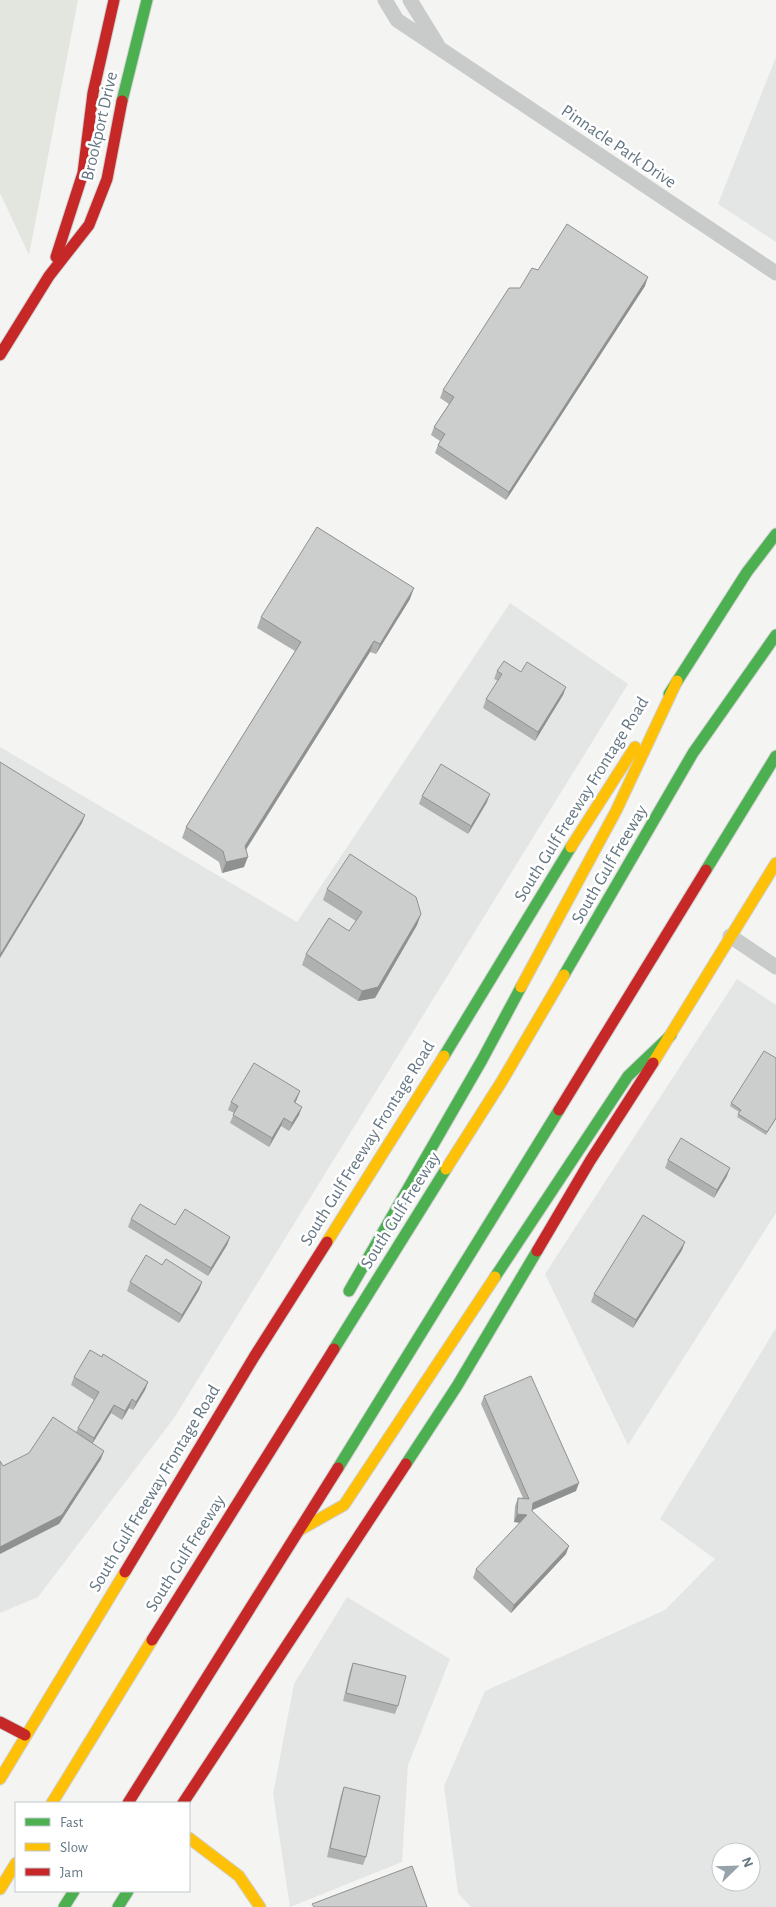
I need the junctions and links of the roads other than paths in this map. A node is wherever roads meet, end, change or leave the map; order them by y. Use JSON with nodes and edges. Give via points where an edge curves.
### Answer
{"nodes":[{"id":1,"x":114,"y":0,"type":"edge"},
{"id":2,"x":147,"y":0,"type":"edge"},
{"id":3,"x":385,"y":0,"type":"edge"},
{"id":4,"x":410,"y":0,"type":"edge"},
{"id":5,"x":441,"y":50,"type":"junction"},
{"id":6,"x":776,"y":273,"type":"edge"},
{"id":7,"x":49,"y":276,"type":"junction"},
{"id":8,"x":0,"y":355,"type":"edge"},
{"id":9,"x":776,"y":534,"type":"edge"},
{"id":10,"x":776,"y":635,"type":"edge"},
{"id":11,"x":677,"y":681,"type":"junction"},
{"id":12,"x":776,"y":756,"type":"edge"},
{"id":13,"x":776,"y":863,"type":"edge"},
{"id":14,"x":730,"y":936,"type":"junction"},
{"id":15,"x":776,"y":967,"type":"edge"},
{"id":16,"x":671,"y":1035,"type":"junction"},
{"id":17,"x":341,"y":1305,"type":"dead end"},
{"id":18,"x":314,"y":1357,"type":"dead end"},
{"id":19,"x":263,"y":1462,"type":"junction"},
{"id":20,"x":297,"y":1531,"type":"junction"},
{"id":21,"x":0,"y":1722,"type":"edge"},
{"id":22,"x":25,"y":1735,"type":"junction"},
{"id":23,"x":0,"y":1779,"type":"edge"},
{"id":24,"x":53,"y":1802,"type":"edge"},
{"id":25,"x":129,"y":1802,"type":"edge"},
{"id":26,"x":184,"y":1802,"type":"edge"},
{"id":27,"x":190,"y":1839,"type":"edge"},
{"id":28,"x":15,"y":1865,"type":"edge"},
{"id":29,"x":0,"y":1890,"type":"edge"},
{"id":30,"x":73,"y":1892,"type":"edge"},
{"id":31,"x":127,"y":1892,"type":"edge"},
{"id":32,"x":64,"y":1907,"type":"edge"},
{"id":33,"x":118,"y":1907,"type":"edge"},
{"id":34,"x":260,"y":1907,"type":"edge"}],
"edges":[{"from":1,"to":7,"type":"main road","name":"Brookport Drive","via":[[93,93],[82,173]]},
{"from":2,"to":7,"type":"main road","name":"Brookport Drive","via":[[107,179],[89,225]]},
{"from":3,"to":5,"type":"street","name":"Pinnacle Park Drive","via":[[397,20]]},
{"from":4,"to":5,"type":"street","name":"Pinnacle Park Drive"},
{"from":5,"to":6,"type":"street","name":"Pinnacle Park Drive"},
{"from":7,"to":8,"type":"main road","name":"Brookport Drive"},
{"from":9,"to":11,"type":"main road","name":"South Gulf Freeway Frontage Road","via":[[747,572]]},
{"from":10,"to":19,"type":"main road","name":"South Gulf Freeway","via":[[693,753],[502,1081]]},
{"from":11,"to":17,"type":"main road","via":[[616,811],[492,1043]]},
{"from":11,"to":22,"type":"main road","name":"South Gulf Freeway Frontage Road","via":[[254,1357]]},
{"from":12,"to":20,"type":"main road"},
{"from":13,"to":14,"type":"main road"},
{"from":14,"to":15,"type":"street"},
{"from":14,"to":16,"type":"main road"},
{"from":16,"to":20,"type":"main road","via":[[628,1076],[344,1505]]},
{"from":16,"to":26,"type":"main road","via":[[590,1161],[457,1386]]},
{"from":18,"to":19,"type":"main road"},
{"from":19,"to":24,"type":"main road","name":"South Gulf Freeway"},
{"from":20,"to":25,"type":"main road"},
{"from":21,"to":22,"type":"main road"},
{"from":22,"to":23,"type":"main road","name":"South Gulf Freeway Frontage Road"},
{"from":27,"to":34,"type":"main road","via":[[226,1863],[253,1890]]},
{"from":28,"to":29,"type":"main road"},
{"from":30,"to":32,"type":"main road"},
{"from":31,"to":33,"type":"main road"}]}
